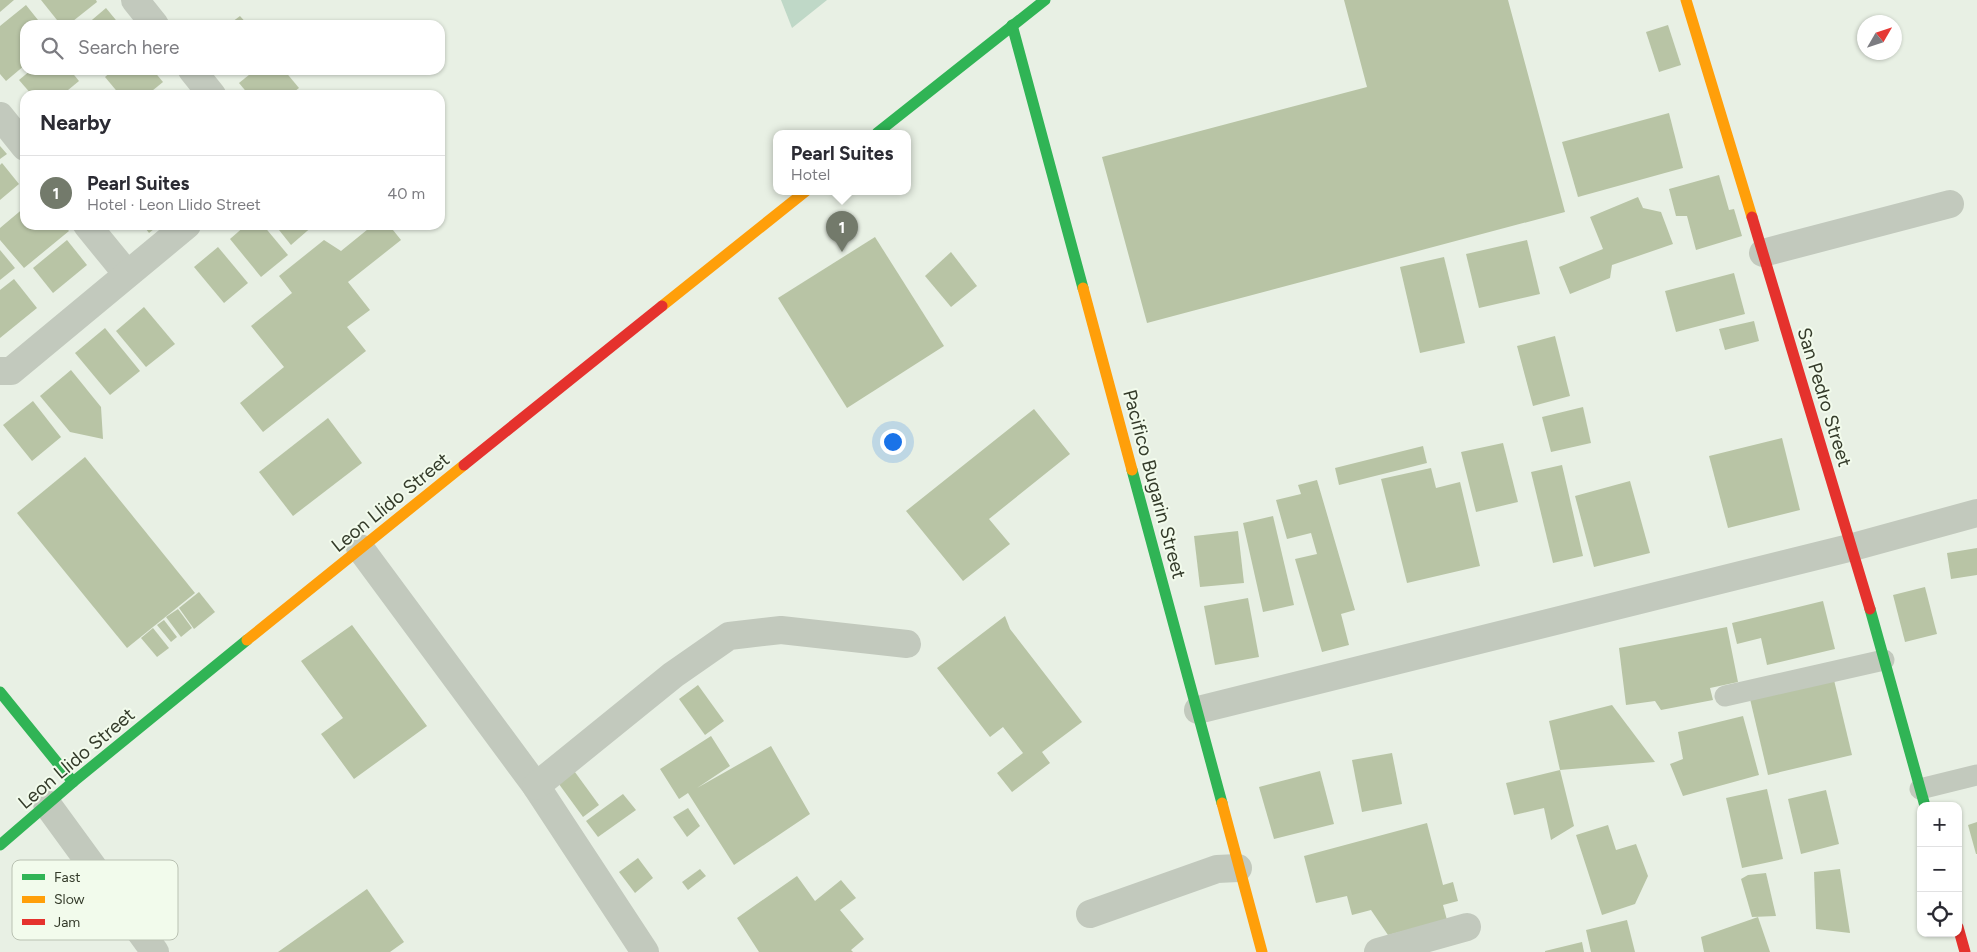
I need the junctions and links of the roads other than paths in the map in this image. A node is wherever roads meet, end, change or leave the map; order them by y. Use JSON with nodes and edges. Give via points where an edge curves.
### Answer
{"nodes":[{"id":1,"x":135,"y":0,"type":"edge"},
{"id":2,"x":1045,"y":0,"type":"edge"},
{"id":3,"x":1686,"y":0,"type":"edge"},
{"id":4,"x":151,"y":20,"type":"edge"},
{"id":5,"x":1012,"y":25,"type":"junction"},
{"id":6,"x":196,"y":75,"type":"edge"},
{"id":7,"x":208,"y":90,"type":"edge"},
{"id":8,"x":0,"y":116,"type":"edge"},
{"id":9,"x":882,"y":130,"type":"edge"},
{"id":10,"x":20,"y":141,"type":"edge"},
{"id":11,"x":801,"y":195,"type":"edge"},
{"id":12,"x":1950,"y":204,"type":"dead end"},
{"id":13,"x":91,"y":230,"type":"edge"},
{"id":14,"x":181,"y":230,"type":"edge"},
{"id":15,"x":1763,"y":253,"type":"junction"},
{"id":16,"x":127,"y":274,"type":"junction"},
{"id":17,"x":0,"y":371,"type":"edge"},
{"id":18,"x":1977,"y":513,"type":"edge"},
{"id":19,"x":1853,"y":547,"type":"junction"},
{"id":20,"x":360,"y":548,"type":"junction"},
{"id":21,"x":907,"y":644,"type":"dead end"},
{"id":22,"x":1884,"y":660,"type":"junction"},
{"id":23,"x":0,"y":692,"type":"edge"},
{"id":24,"x":1726,"y":696,"type":"dead end"},
{"id":25,"x":1198,"y":710,"type":"junction"},
{"id":26,"x":1977,"y":776,"type":"edge"},
{"id":27,"x":73,"y":782,"type":"junction"},
{"id":28,"x":536,"y":786,"type":"junction"},
{"id":29,"x":1922,"y":797,"type":"edge"},
{"id":30,"x":47,"y":804,"type":"junction"},
{"id":31,"x":0,"y":845,"type":"edge"},
{"id":32,"x":88,"y":860,"type":"edge"},
{"id":33,"x":1238,"y":868,"type":"junction"},
{"id":34,"x":1090,"y":914,"type":"dead end"},
{"id":35,"x":1467,"y":927,"type":"dead end"},
{"id":36,"x":1961,"y":937,"type":"edge"},
{"id":37,"x":147,"y":940,"type":"edge"},
{"id":38,"x":156,"y":952,"type":"edge"},
{"id":39,"x":645,"y":952,"type":"edge"},
{"id":40,"x":1262,"y":952,"type":"edge"},
{"id":41,"x":1378,"y":952,"type":"edge"},
{"id":42,"x":1965,"y":952,"type":"edge"}],
"edges":[{"from":1,"to":4,"type":"street"},
{"from":2,"to":5,"type":"street"},
{"from":3,"to":15,"type":"street","name":"San Pedro Street"},
{"from":5,"to":9,"type":"street"},
{"from":5,"to":25,"type":"street","name":"Pacifico Bugarin Street"},
{"from":6,"to":7,"type":"street"},
{"from":8,"to":10,"type":"street"},
{"from":11,"to":20,"type":"street","name":"Leon Llido Street"},
{"from":12,"to":15,"type":"street"},
{"from":13,"to":16,"type":"street"},
{"from":14,"to":16,"type":"street"},
{"from":15,"to":19,"type":"street","name":"San Pedro Street"},
{"from":16,"to":17,"type":"street","via":[[10,370]]},
{"from":18,"to":19,"type":"street"},
{"from":19,"to":22,"type":"street","name":"San Pedro Street"},
{"from":19,"to":25,"type":"street"},
{"from":20,"to":27,"type":"street","name":"Leon Llido Street"},
{"from":20,"to":28,"type":"street"},
{"from":21,"to":28,"type":"street","via":[[781,630],[729,636],[673,676]]},
{"from":22,"to":24,"type":"lane"},
{"from":22,"to":29,"type":"street","name":"San Pedro Street"},
{"from":23,"to":27,"type":"street"},
{"from":25,"to":33,"type":"street","name":"Pacifico Bugarin Street"},
{"from":26,"to":29,"type":"lane"},
{"from":27,"to":30,"type":"street","name":"Leon Llido Street"},
{"from":28,"to":39,"type":"street"},
{"from":30,"to":31,"type":"street","name":"Leon Llido Street"},
{"from":30,"to":32,"type":"street"},
{"from":33,"to":34,"type":"street","via":[[1218,869]]},
{"from":33,"to":40,"type":"street","name":"Pacifico Bugarin Street"},
{"from":35,"to":41,"type":"street"},
{"from":36,"to":42,"type":"street"},
{"from":37,"to":38,"type":"street"}]}
